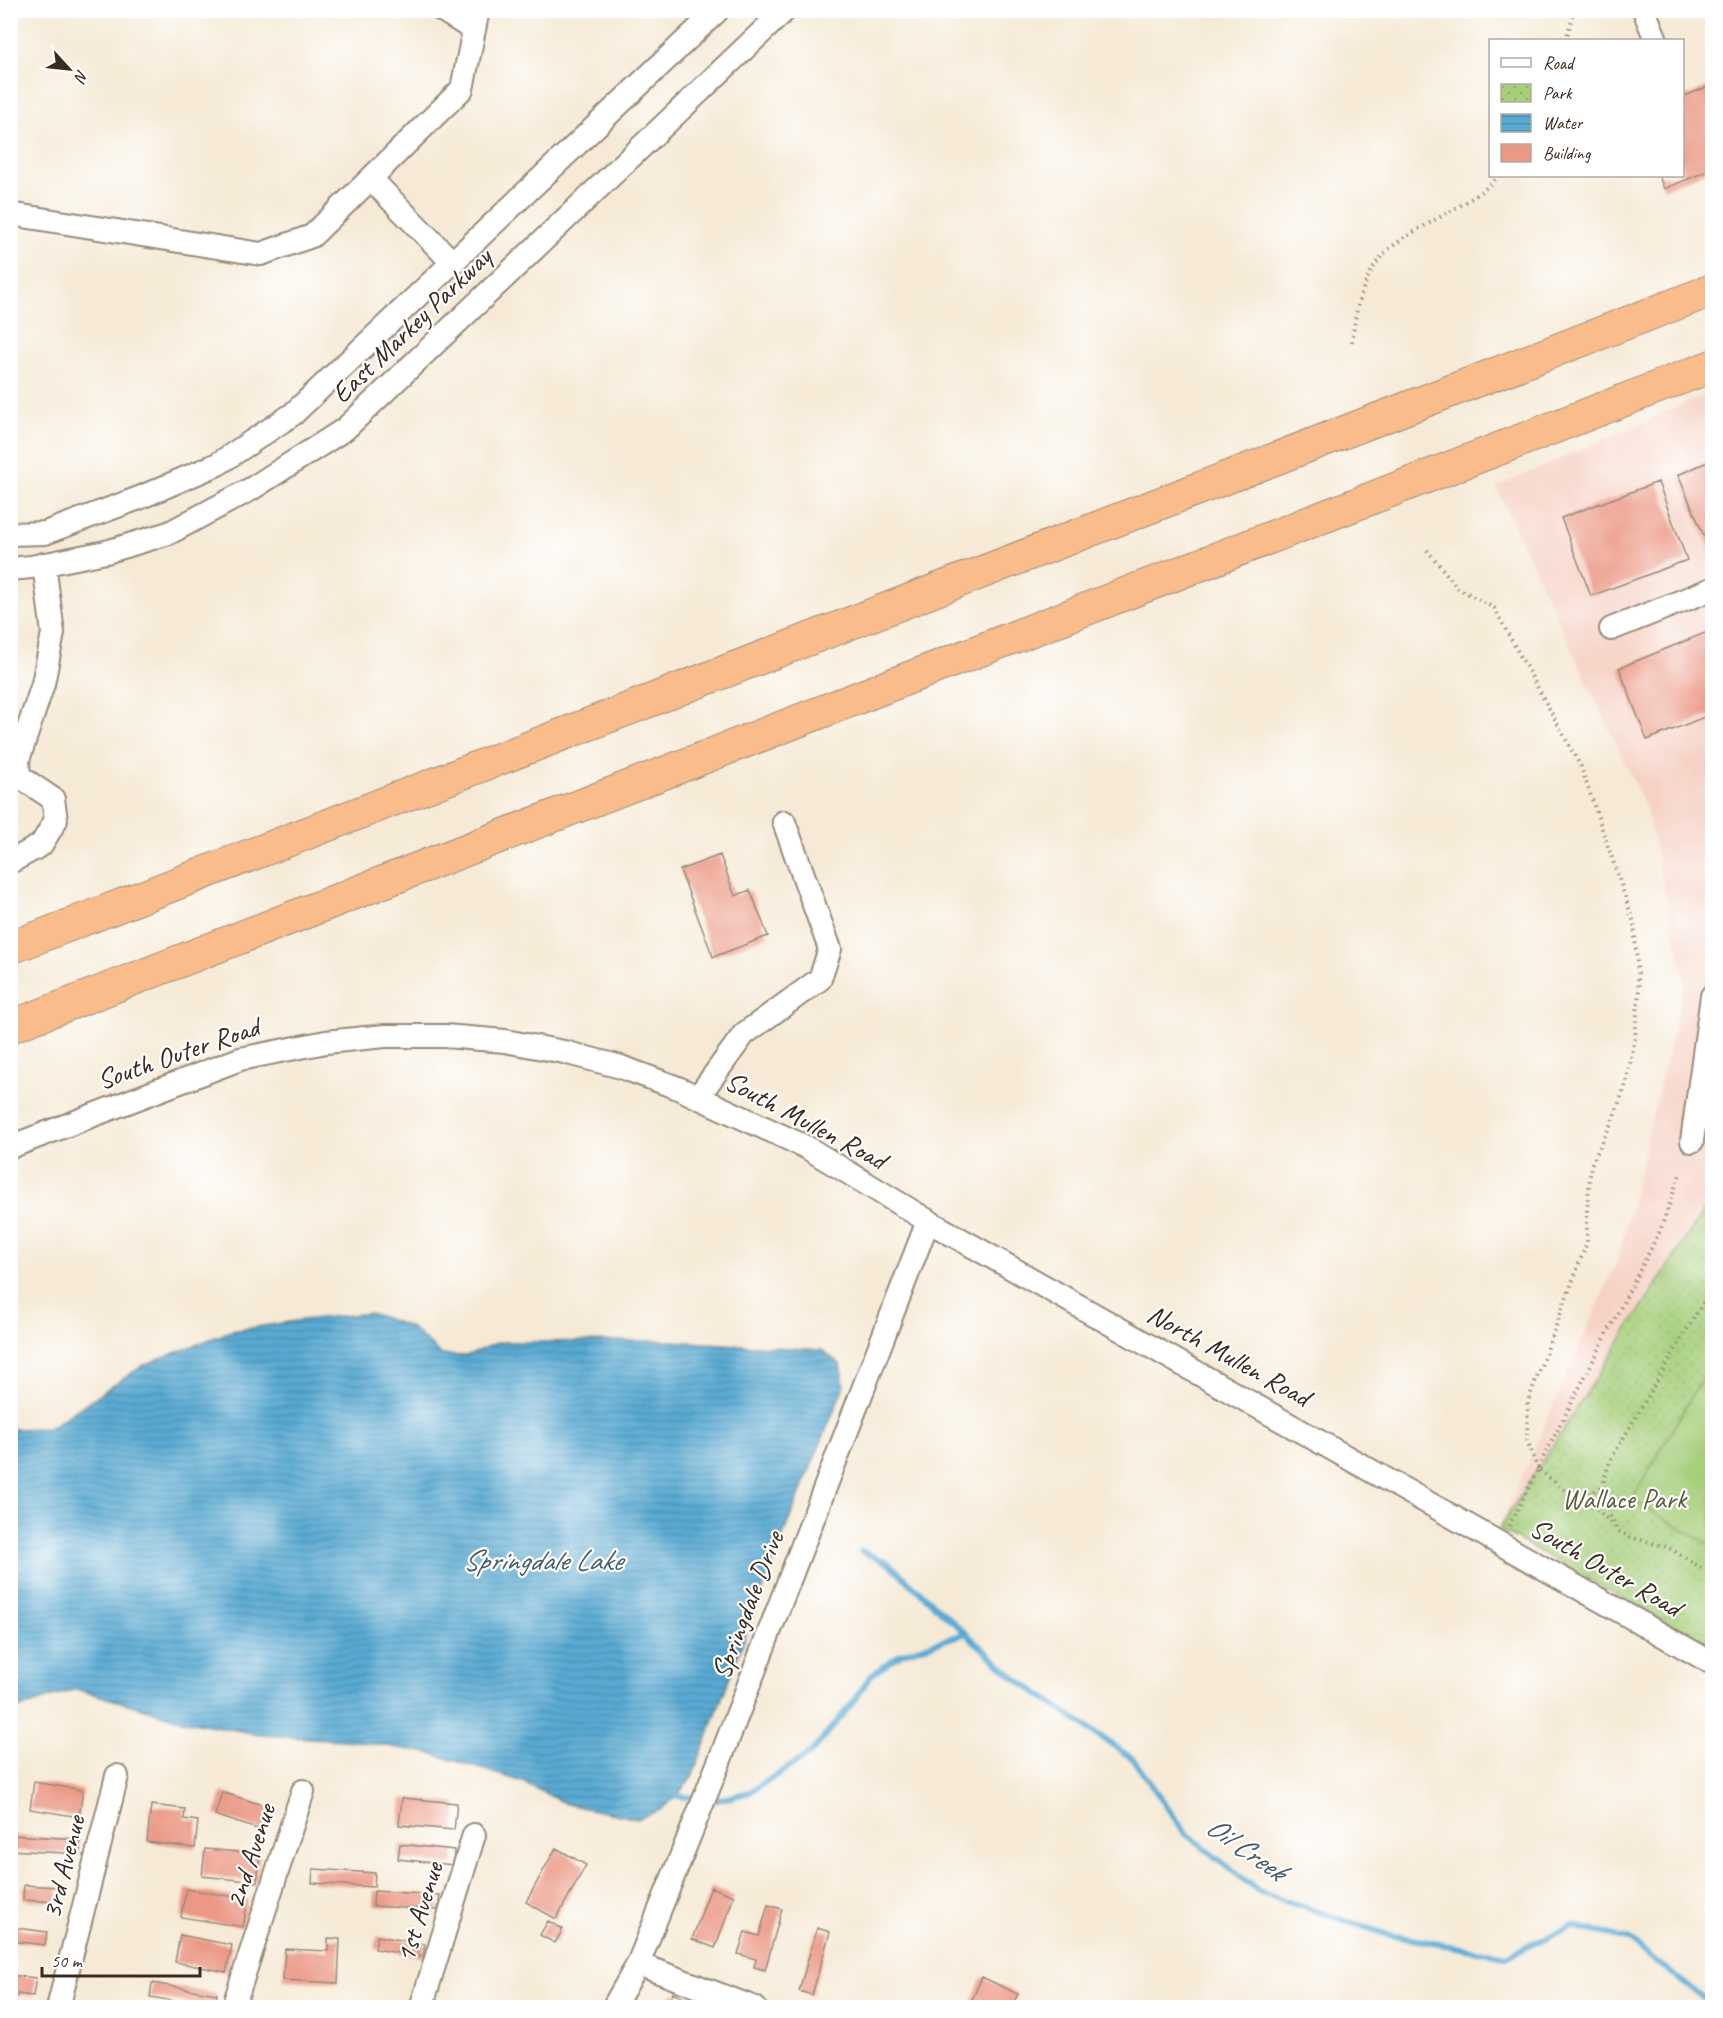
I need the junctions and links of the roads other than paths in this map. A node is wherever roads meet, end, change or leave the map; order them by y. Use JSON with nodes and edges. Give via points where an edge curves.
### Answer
{"nodes":[{"id":1,"x":442,"y":10,"type":"edge"},
{"id":2,"x":718,"y":10,"type":"edge"},
{"id":3,"x":785,"y":10,"type":"edge"},
{"id":4,"x":1644,"y":10,"type":"edge"},
{"id":5,"x":476,"y":20,"type":"edge"},
{"id":6,"x":1656,"y":39,"type":"edge"},
{"id":7,"x":371,"y":179,"type":"junction"},
{"id":8,"x":10,"y":214,"type":"edge"},
{"id":9,"x":453,"y":262,"type":"junction"},
{"id":10,"x":1713,"y":290,"type":"edge"},
{"id":11,"x":1713,"y":366,"type":"edge"},
{"id":12,"x":10,"y":534,"type":"edge"},
{"id":13,"x":44,"y":564,"type":"junction"},
{"id":14,"x":10,"y":568,"type":"edge"},
{"id":15,"x":1713,"y":589,"type":"edge"},
{"id":16,"x":1611,"y":629,"type":"dead end"},
{"id":17,"x":784,"y":822,"type":"dead end"},
{"id":18,"x":10,"y":862,"type":"edge"},
{"id":19,"x":10,"y":948,"type":"edge"},
{"id":20,"x":1713,"y":996,"type":"edge"},
{"id":21,"x":10,"y":1027,"type":"edge"},
{"id":22,"x":654,"y":1079,"type":"joint"},
{"id":23,"x":698,"y":1097,"type":"junction"},
{"id":24,"x":1692,"y":1141,"type":"dead end"},
{"id":25,"x":10,"y":1147,"type":"edge"},
{"id":26,"x":928,"y":1221,"type":"junction"},
{"id":27,"x":1500,"y":1542,"type":"joint"},
{"id":28,"x":1713,"y":1662,"type":"edge"},
{"id":29,"x":117,"y":1776,"type":"dead end"},
{"id":30,"x":303,"y":1791,"type":"dead end"},
{"id":31,"x":474,"y":1834,"type":"dead end"},
{"id":32,"x":638,"y":1965,"type":"junction"},
{"id":33,"x":66,"y":2004,"type":"edge"},
{"id":34,"x":233,"y":2007,"type":"edge"},
{"id":35,"x":421,"y":2007,"type":"edge"},
{"id":36,"x":613,"y":2007,"type":"edge"},
{"id":37,"x":755,"y":2007,"type":"edge"}],
"edges":[{"from":1,"to":5,"type":"street"},
{"from":2,"to":9,"type":"street","name":"East Markey Parkway"},
{"from":3,"to":13,"type":"street","name":"East Markey Parkway","via":[[345,429],[251,489],[169,532],[106,552]]},
{"from":4,"to":6,"type":"street"},
{"from":5,"to":7,"type":"street","via":[[462,89]]},
{"from":7,"to":8,"type":"street","via":[[312,237],[261,254]]},
{"from":7,"to":9,"type":"street"},
{"from":9,"to":12,"type":"street","name":"East Markey Parkway","via":[[293,414],[218,464],[45,533]]},
{"from":10,"to":19,"type":"highway"},
{"from":11,"to":21,"type":"highway"},
{"from":13,"to":14,"type":"street","name":"East Markey Parkway"},
{"from":13,"to":18,"type":"street","via":[[53,633],[43,684],[18,760],[19,776],[53,799],[56,820],[41,845]]},
{"from":15,"to":16,"type":"street"},
{"from":17,"to":23,"type":"street","via":[[830,949],[820,979],[744,1034]]},
{"from":20,"to":24,"type":"street"},
{"from":22,"to":23,"type":"street","name":"South Mullen Road"},
{"from":22,"to":25,"type":"street","name":"South Outer Road","via":[[564,1052],[505,1041],[385,1036],[326,1042],[240,1059]]},
{"from":23,"to":26,"type":"street","name":"South Mullen Road","via":[[806,1147]]},
{"from":26,"to":27,"type":"street","name":"North Mullen Road"},
{"from":26,"to":32,"type":"street","name":"Springdale Drive"},
{"from":27,"to":28,"type":"street","name":"South Outer Road"},
{"from":29,"to":33,"type":"street","name":"3rd Avenue"},
{"from":30,"to":34,"type":"street","name":"2nd Avenue"},
{"from":31,"to":35,"type":"street","name":"1st Avenue"},
{"from":32,"to":36,"type":"street","name":"Springdale Drive"},
{"from":32,"to":37,"type":"street"}]}
